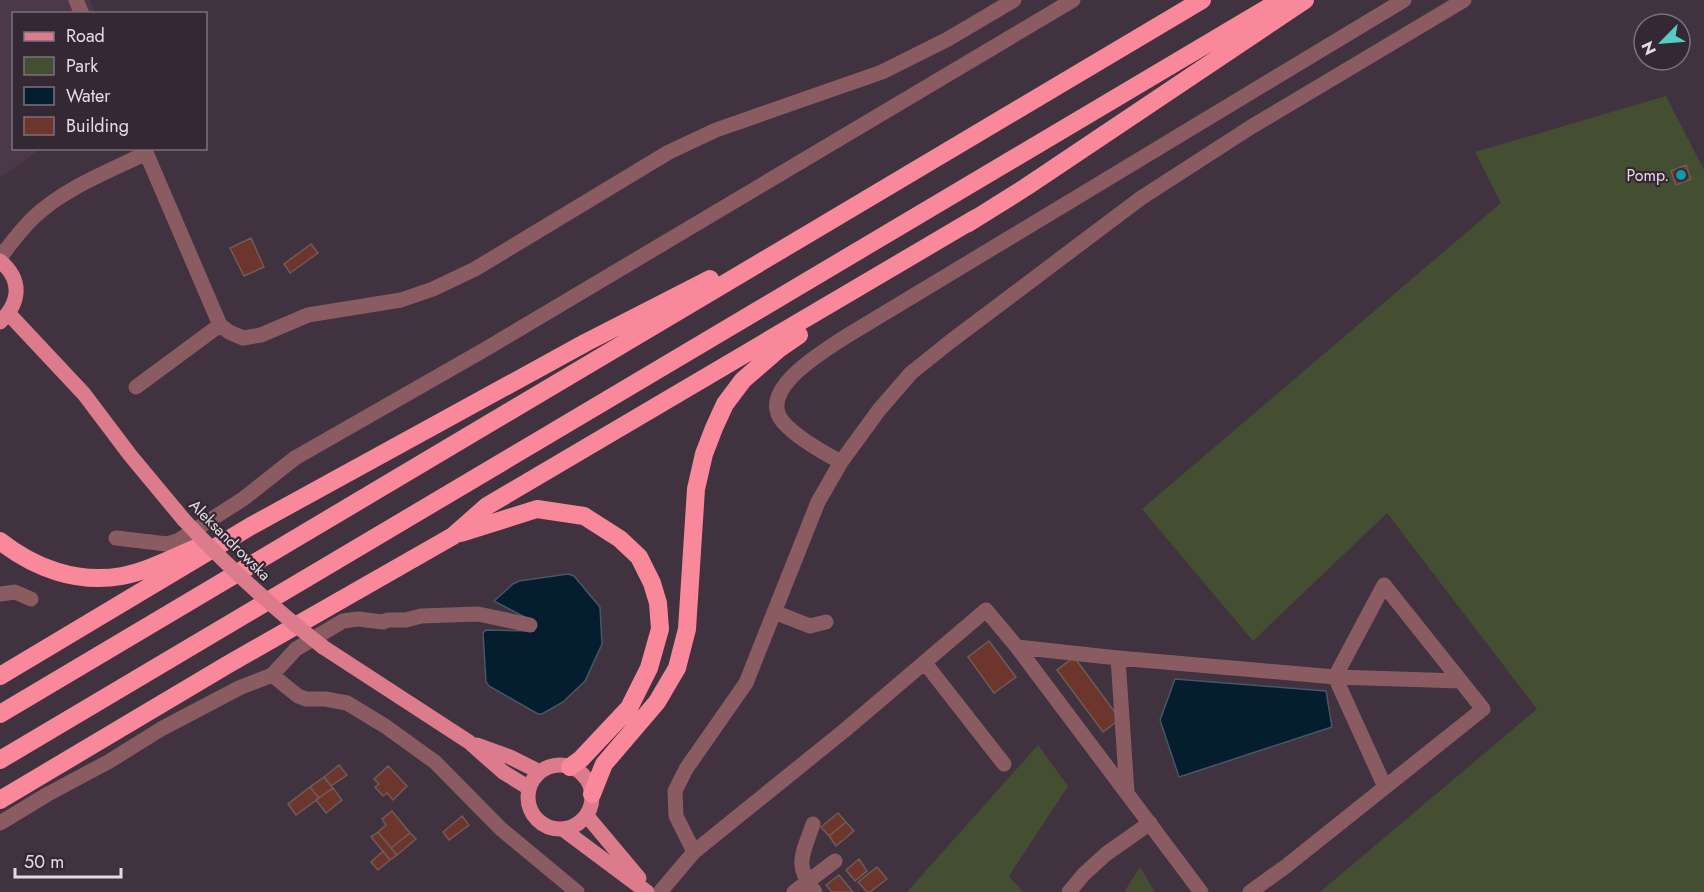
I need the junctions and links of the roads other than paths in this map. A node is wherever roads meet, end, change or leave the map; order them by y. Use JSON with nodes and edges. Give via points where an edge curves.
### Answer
{"nodes":[{"id":1,"x":1014,"y":0,"type":"edge"},
{"id":2,"x":1072,"y":0,"type":"edge"},
{"id":3,"x":1202,"y":0,"type":"edge"},
{"id":4,"x":1281,"y":0,"type":"edge"},
{"id":5,"x":1305,"y":0,"type":"edge"},
{"id":6,"x":1404,"y":0,"type":"edge"},
{"id":7,"x":1464,"y":0,"type":"edge"},
{"id":8,"x":145,"y":151,"type":"edge"},
{"id":9,"x":976,"y":218,"type":"junction"},
{"id":10,"x":812,"y":231,"type":"junction"},
{"id":11,"x":0,"y":260,"type":"edge"},
{"id":12,"x":5,"y":318,"type":"edge"},
{"id":13,"x":220,"y":325,"type":"junction"},
{"id":14,"x":136,"y":387,"type":"dead end"},
{"id":15,"x":841,"y":462,"type":"junction"},
{"id":16,"x":251,"y":526,"type":"junction"},
{"id":17,"x":453,"y":536,"type":"junction"},
{"id":18,"x":116,"y":538,"type":"dead end"},
{"id":19,"x":0,"y":541,"type":"edge"},
{"id":20,"x":0,"y":594,"type":"edge"},
{"id":21,"x":31,"y":599,"type":"dead end"},
{"id":22,"x":774,"y":612,"type":"junction"},
{"id":23,"x":826,"y":622,"type":"dead end"},
{"id":24,"x":530,"y":625,"type":"dead end"},
{"id":25,"x":1017,"y":647,"type":"junction"},
{"id":26,"x":1118,"y":658,"type":"junction"},
{"id":27,"x":925,"y":663,"type":"junction"},
{"id":28,"x":272,"y":675,"type":"junction"},
{"id":29,"x":0,"y":676,"type":"edge"},
{"id":30,"x":1335,"y":677,"type":"junction"},
{"id":31,"x":1460,"y":681,"type":"junction"},
{"id":32,"x":0,"y":714,"type":"edge"},
{"id":33,"x":469,"y":742,"type":"junction"},
{"id":34,"x":0,"y":760,"type":"edge"},
{"id":35,"x":1004,"y":764,"type":"dead end"},
{"id":36,"x":570,"y":767,"type":"junction"},
{"id":37,"x":540,"y":772,"type":"junction"},
{"id":38,"x":1385,"y":787,"type":"junction"},
{"id":39,"x":529,"y":788,"type":"junction"},
{"id":40,"x":1127,"y":794,"type":"junction"},
{"id":41,"x":592,"y":795,"type":"junction"},
{"id":42,"x":0,"y":800,"type":"edge"},
{"id":43,"x":587,"y":816,"type":"junction"},
{"id":44,"x":0,"y":823,"type":"edge"},
{"id":45,"x":1150,"y":823,"type":"junction"},
{"id":46,"x":813,"y":824,"type":"dead end"},
{"id":47,"x":564,"y":830,"type":"junction"},
{"id":48,"x":694,"y":852,"type":"junction"},
{"id":49,"x":835,"y":861,"type":"dead end"},
{"id":50,"x":811,"y":887,"type":"edge"},
{"id":51,"x":577,"y":892,"type":"edge"},
{"id":52,"x":649,"y":892,"type":"edge"},
{"id":53,"x":660,"y":892,"type":"edge"},
{"id":54,"x":795,"y":892,"type":"edge"},
{"id":55,"x":1070,"y":892,"type":"edge"},
{"id":56,"x":1201,"y":892,"type":"edge"},
{"id":57,"x":1250,"y":892,"type":"edge"}],
"edges":[{"from":1,"to":13,"type":"street","via":[[882,72],[716,130],[669,152],[475,269],[433,289],[401,300],[308,315],[261,335],[243,338]]},
{"from":2,"to":18,"type":"street","via":[[295,458],[243,499],[179,540],[167,544]]},
{"from":3,"to":10,"type":"highway"},
{"from":4,"to":34,"type":"highway"},
{"from":5,"to":9,"type":"highway"},
{"from":6,"to":15,"type":"street","via":[[845,337],[788,380],[779,393],[777,410],[782,421]]},
{"from":7,"to":15,"type":"street","via":[[1251,127],[1131,206],[912,373]]},
{"from":8,"to":11,"type":"street","via":[[65,194],[34,217]]},
{"from":8,"to":13,"type":"street"},
{"from":9,"to":17,"type":"highway","via":[[487,506]]},
{"from":9,"to":41,"type":"highway","via":[[780,348],[743,380],[725,404],[704,454],[696,489],[687,628],[677,668],[657,702],[604,764]]},
{"from":10,"to":16,"type":"highway","via":[[674,296]]},
{"from":10,"to":32,"type":"highway"},
{"from":11,"to":12,"type":"main road","name":"Aleksandrowska","via":[[16,284],[14,305]]},
{"from":12,"to":33,"type":"main road","name":"Aleksandrowska","bridge":true,"via":[[84,394],[183,520],[255,592],[323,647]]},
{"from":13,"to":14,"type":"street"},
{"from":15,"to":22,"type":"street","via":[[818,502]]},
{"from":16,"to":19,"type":"highway","via":[[122,576],[72,576],[42,567]]},
{"from":16,"to":29,"type":"highway"},
{"from":17,"to":36,"type":"highway","via":[[537,509],[584,516],[620,538],[639,557],[658,603],[660,629],[649,668],[629,708]]},
{"from":17,"to":42,"type":"highway"},
{"from":20,"to":21,"type":"street","via":[[15,592]]},
{"from":22,"to":23,"type":"street","via":[[810,626]]},
{"from":22,"to":48,"type":"street","via":[[746,683],[675,791],[676,816]]},
{"from":24,"to":28,"type":"street","via":[[478,614],[383,622],[343,621],[296,649]]},
{"from":25,"to":26,"type":"street"},
{"from":25,"to":27,"type":"street","via":[[986,610]]},
{"from":25,"to":40,"type":"street"},
{"from":26,"to":30,"type":"street"},
{"from":26,"to":40,"type":"street"},
{"from":27,"to":35,"type":"street"},
{"from":27,"to":48,"type":"street"},
{"from":28,"to":44,"type":"street","via":[[161,729]]},
{"from":28,"to":51,"type":"street","via":[[298,696],[346,703],[394,732],[435,762],[501,829]]},
{"from":30,"to":31,"type":"street"},
{"from":30,"to":31,"type":"street","via":[[1384,585]]},
{"from":30,"to":38,"type":"street"},
{"from":31,"to":38,"type":"street","via":[[1483,709]]},
{"from":33,"to":37,"type":"main road","name":"Aleksandrowska"},
{"from":33,"to":39,"type":"main road","name":"Aleksandrowska","via":[[503,772]]},
{"from":36,"to":37,"type":"main road","via":[[560,765]]},
{"from":36,"to":41,"type":"main road","via":[[585,777]]},
{"from":37,"to":39,"type":"main road"},
{"from":38,"to":57,"type":"street"},
{"from":39,"to":47,"type":"main road","via":[[530,809],[536,818],[544,825]]},
{"from":40,"to":45,"type":"street"},
{"from":41,"to":43,"type":"main road"},
{"from":43,"to":47,"type":"main road"},
{"from":43,"to":52,"type":"main road"},
{"from":45,"to":55,"type":"street","via":[[1106,854]]},
{"from":45,"to":56,"type":"street"},
{"from":46,"to":50,"type":"street","via":[[801,861],[804,879]]},
{"from":47,"to":52,"type":"main road"},
{"from":48,"to":53,"type":"street"},
{"from":49,"to":50,"type":"street"},
{"from":50,"to":54,"type":"street"}]}
